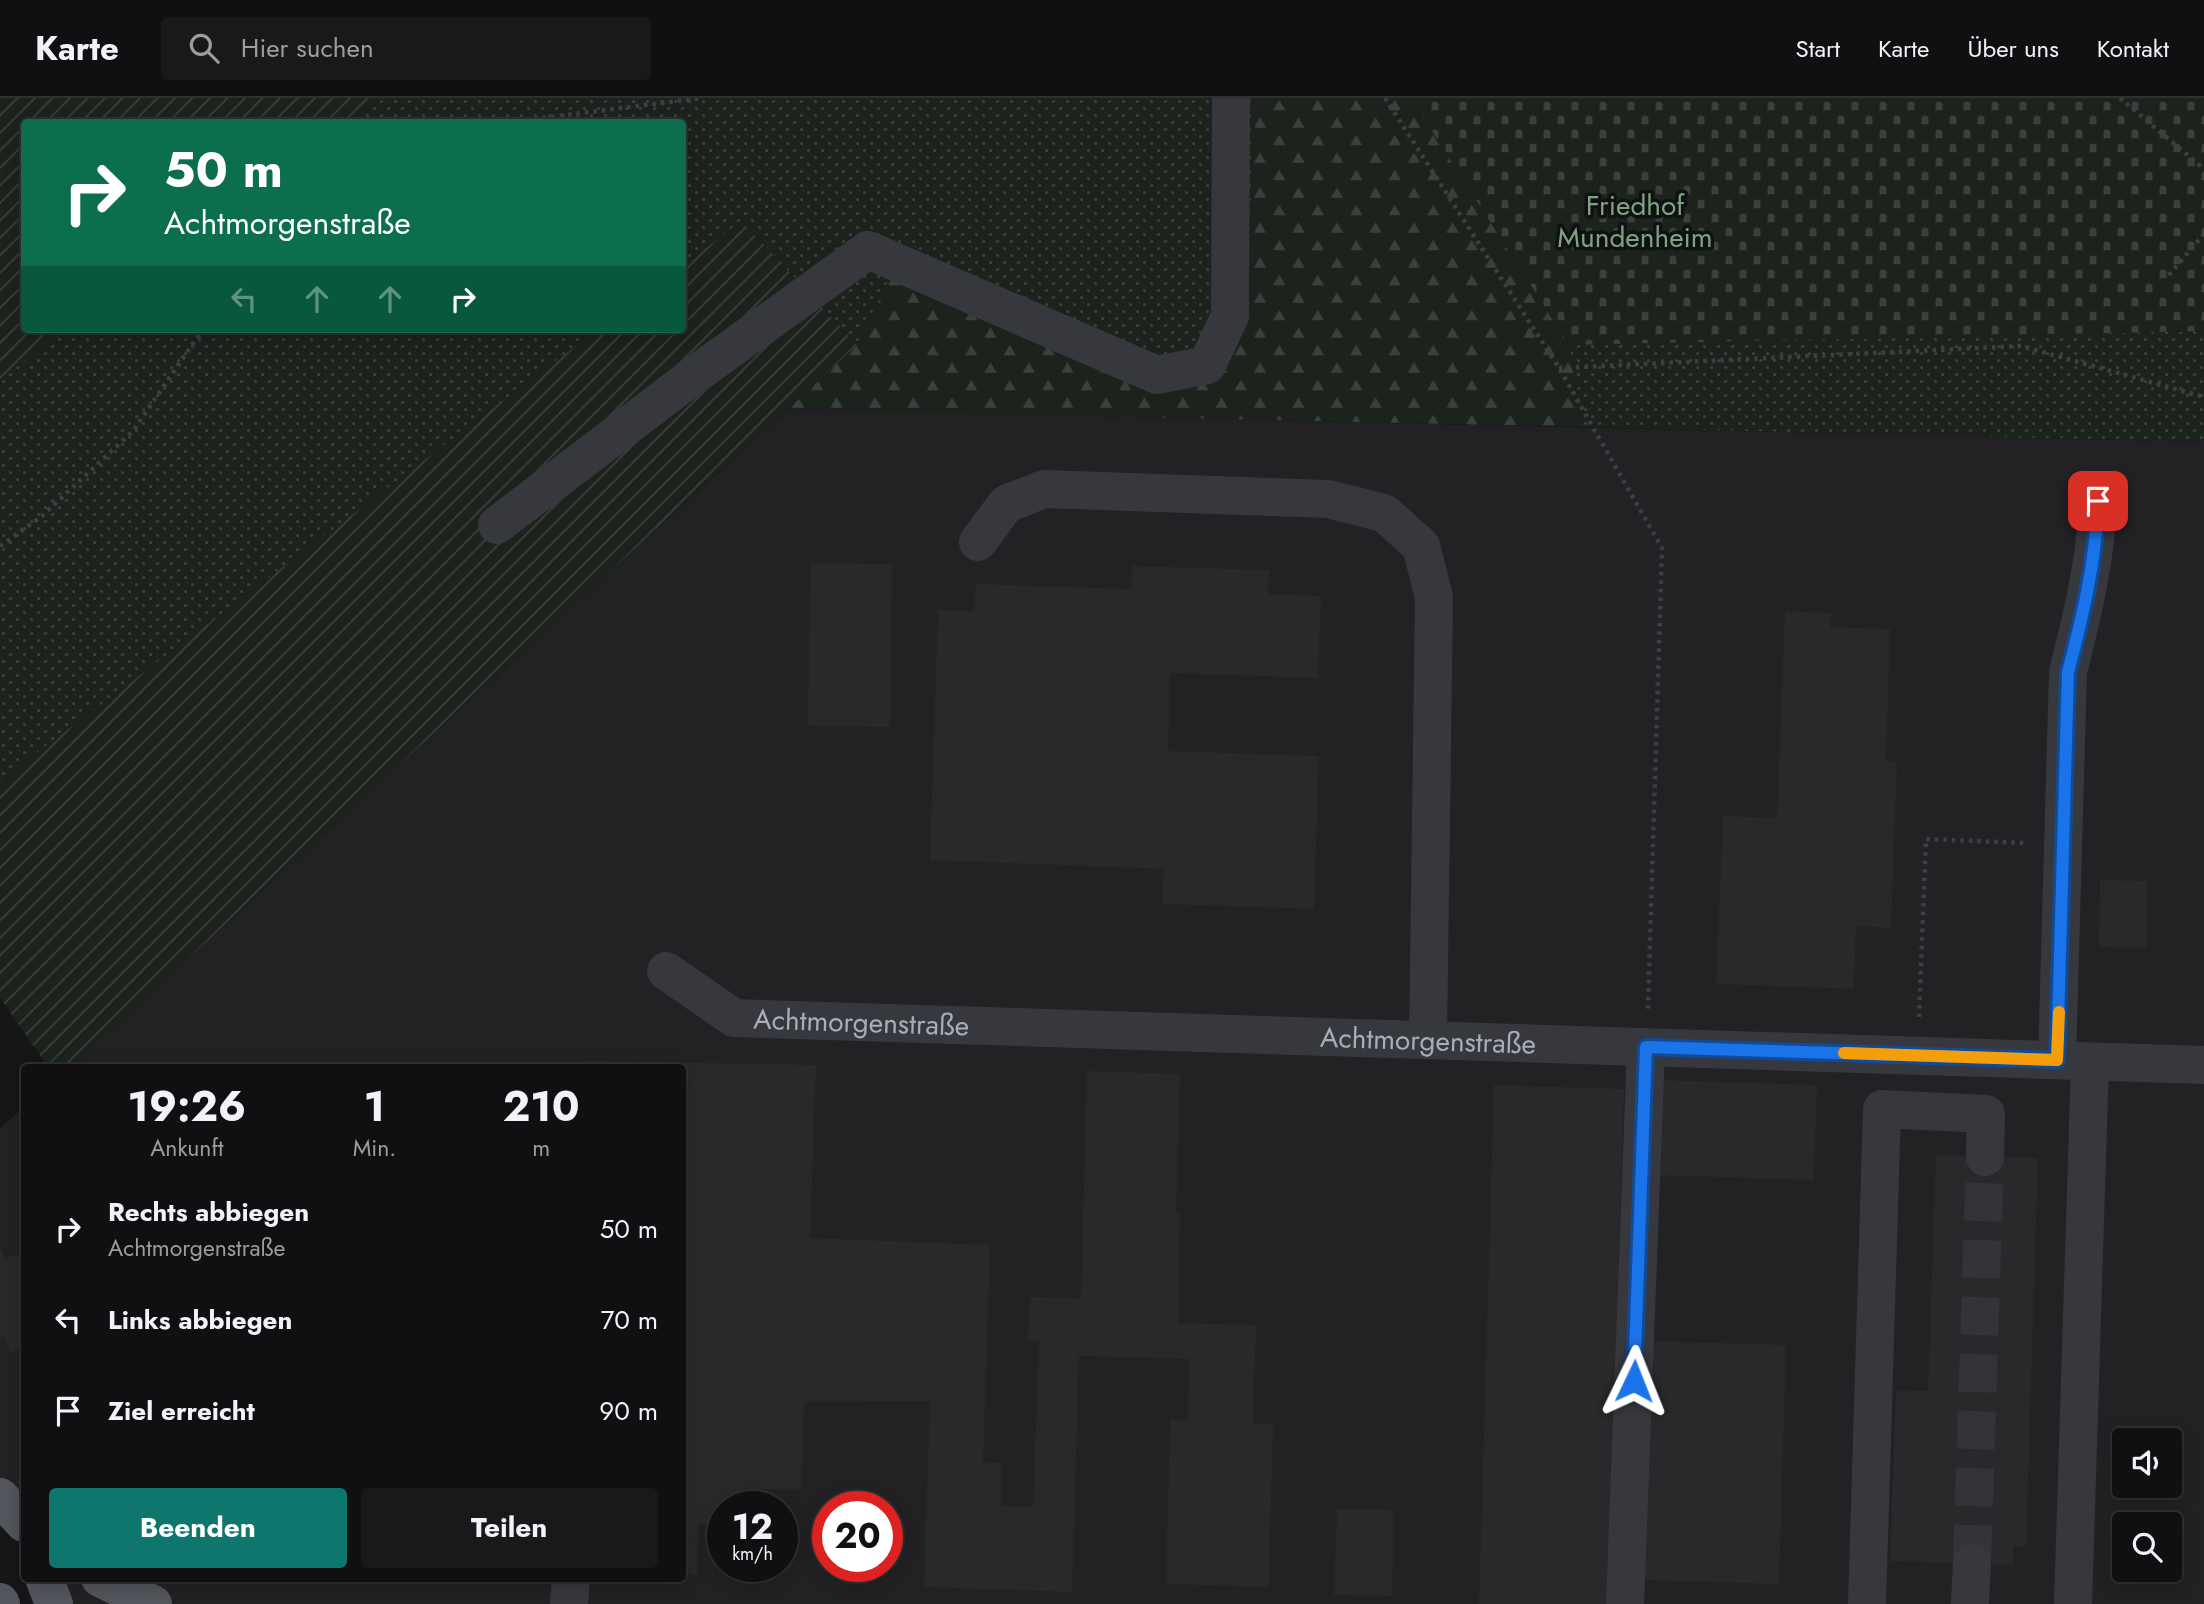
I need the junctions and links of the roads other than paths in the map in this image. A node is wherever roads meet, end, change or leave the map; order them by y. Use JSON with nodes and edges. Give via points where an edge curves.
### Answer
{"nodes":[{"id":1,"x":1231,"y":98,"type":"edge"},
{"id":2,"x":2098,"y":501,"type":"dead end"},
{"id":3,"x":497,"y":525,"type":"dead end"},
{"id":4,"x":978,"y":542,"type":"dead end"},
{"id":5,"x":666,"y":971,"type":"dead end"},
{"id":6,"x":1428,"y":1040,"type":"junction"},
{"id":7,"x":1646,"y":1047,"type":"junction"},
{"id":8,"x":2073,"y":1061,"type":"junction"},
{"id":9,"x":2204,"y":1065,"type":"edge"},
{"id":10,"x":1985,"y":1157,"type":"tunnel mouth"},
{"id":11,"x":1972,"y":1563,"type":"tunnel mouth"},
{"id":12,"x":46,"y":1582,"type":"edge"},
{"id":13,"x":108,"y":1582,"type":"edge"},
{"id":14,"x":571,"y":1582,"type":"edge"},
{"id":15,"x":54,"y":1604,"type":"edge"},
{"id":16,"x":153,"y":1604,"type":"edge"},
{"id":17,"x":569,"y":1604,"type":"edge"},
{"id":18,"x":1625,"y":1604,"type":"edge"},
{"id":19,"x":1867,"y":1604,"type":"edge"},
{"id":20,"x":1970,"y":1604,"type":"edge"},
{"id":21,"x":2073,"y":1604,"type":"edge"}],
"edges":[{"from":1,"to":3,"type":"street","via":[[1230,316],[1207,366],[1157,375],[868,250]]},
{"from":2,"to":8,"type":"street","via":[[2097,541],[2068,672],[2064,833]]},
{"from":4,"to":6,"type":"street","via":[[1006,504],[1044,489],[1328,499],[1384,513],[1421,546],[1434,597]]},
{"from":5,"to":6,"type":"street","name":"Achtmorgenstraße","via":[[734,1018]]},
{"from":6,"to":7,"type":"street","name":"Achtmorgenstraße"},
{"from":7,"to":8,"type":"street","name":"Achtmorgenstraße"},
{"from":7,"to":18,"type":"street"},
{"from":8,"to":9,"type":"street","name":"Achtmorgenstraße"},
{"from":8,"to":21,"type":"street"},
{"from":10,"to":19,"type":"street","via":[[1986,1114],[1882,1110]]},
{"from":11,"to":20,"type":"street"},
{"from":12,"to":15,"type":"main road"},
{"from":13,"to":16,"type":"main road"},
{"from":14,"to":17,"type":"street"}]}
